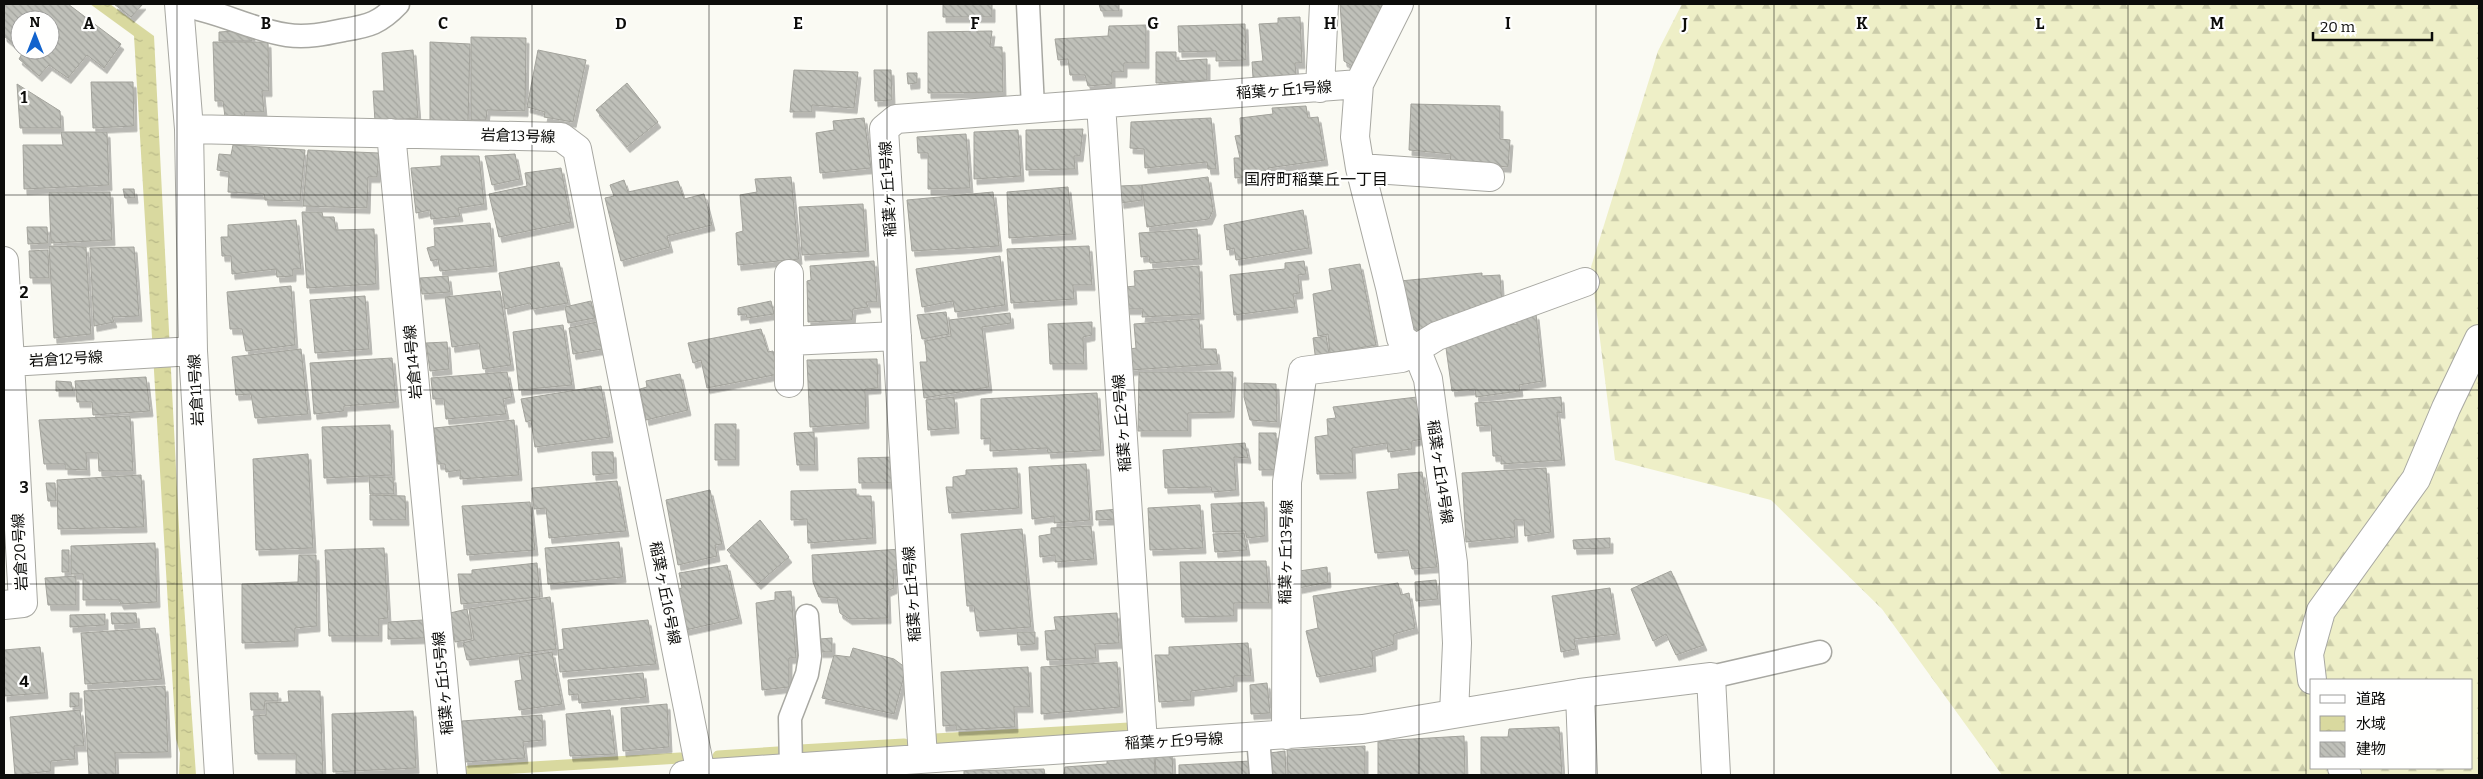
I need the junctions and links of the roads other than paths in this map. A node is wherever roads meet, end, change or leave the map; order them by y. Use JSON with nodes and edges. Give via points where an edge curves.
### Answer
{"nodes":[{"id":1,"x":179,"y":4,"type":"edge"},
{"id":2,"x":398,"y":4,"type":"edge"},
{"id":3,"x":1028,"y":4,"type":"edge"},
{"id":4,"x":1324,"y":4,"type":"edge"},
{"id":5,"x":1399,"y":4,"type":"edge"},
{"id":6,"x":1359,"y":84,"type":"junction"},
{"id":7,"x":1320,"y":88,"type":"junction"},
{"id":8,"x":1101,"y":104,"type":"junction"},
{"id":9,"x":1033,"y":108,"type":"junction"},
{"id":10,"x":188,"y":129,"type":"junction"},
{"id":11,"x":391,"y":133,"type":"junction"},
{"id":12,"x":1360,"y":168,"type":"junction"},
{"id":13,"x":1490,"y":177,"type":"dead end"},
{"id":14,"x":4,"y":261,"type":"edge"},
{"id":15,"x":789,"y":274,"type":"dead end"},
{"id":16,"x":1585,"y":282,"type":"dead end"},
{"id":17,"x":896,"y":336,"type":"junction"},
{"id":18,"x":2479,"y":339,"type":"edge"},
{"id":19,"x":789,"y":342,"type":"junction"},
{"id":20,"x":1416,"y":349,"type":"junction"},
{"id":21,"x":193,"y":351,"type":"junction"},
{"id":22,"x":10,"y":362,"type":"junction"},
{"id":23,"x":789,"y":384,"type":"dead end"},
{"id":24,"x":629,"y":412,"type":"joint"},
{"id":25,"x":9,"y":459,"type":"edge"},
{"id":26,"x":435,"y":591,"type":"joint"},
{"id":27,"x":4,"y":605,"type":"edge"},
{"id":28,"x":807,"y":616,"type":"dead end"},
{"id":29,"x":1820,"y":652,"type":"dead end"},
{"id":30,"x":1711,"y":677,"type":"junction"},
{"id":31,"x":2312,"y":679,"type":"edge"},
{"id":32,"x":1580,"y":693,"type":"junction"},
{"id":33,"x":1454,"y":714,"type":"junction"},
{"id":34,"x":1286,"y":735,"type":"junction"},
{"id":35,"x":1258,"y":736,"type":"junction"},
{"id":36,"x":1143,"y":743,"type":"junction"},
{"id":37,"x":935,"y":763,"type":"edge"},
{"id":38,"x":791,"y":767,"type":"junction"},
{"id":39,"x":219,"y":775,"type":"edge"},
{"id":40,"x":452,"y":775,"type":"edge"},
{"id":41,"x":692,"y":775,"type":"edge"},
{"id":42,"x":1260,"y":775,"type":"edge"},
{"id":43,"x":1583,"y":775,"type":"edge"},
{"id":44,"x":1716,"y":775,"type":"edge"}],
"edges":[{"from":1,"to":2,"type":"lane","via":[[204,8],[286,35],[310,36],[369,26]]},
{"from":1,"to":10,"type":"street","name":"岩倉11号線"},
{"from":3,"to":9,"type":"lane"},
{"from":4,"to":7,"type":"street"},
{"from":5,"to":6,"type":"street"},
{"from":6,"to":7,"type":"street","name":"稲葉ヶ丘1号線"},
{"from":6,"to":12,"type":"street","via":[[1355,137]]},
{"from":7,"to":8,"type":"street","name":"稲葉ヶ丘1号線"},
{"from":8,"to":9,"type":"street","name":"稲葉ヶ丘1号線"},
{"from":8,"to":36,"type":"street","name":"稲葉ヶ丘2号線"},
{"from":9,"to":17,"type":"street","name":"稲葉ヶ丘1号線","via":[[896,119],[884,129]]},
{"from":10,"to":11,"type":"street","name":"岩倉13号線"},
{"from":10,"to":21,"type":"street","name":"岩倉11号線"},
{"from":11,"to":24,"type":"street","name":"岩倉13号線","via":[[561,137],[577,149]]},
{"from":11,"to":26,"type":"street","name":"岩倉14号線"},
{"from":12,"to":13,"type":"street"},
{"from":12,"to":20,"type":"street","via":[[1401,338]]},
{"from":14,"to":22,"type":"street","name":"岩倉12号線"},
{"from":15,"to":19,"type":"street"},
{"from":16,"to":20,"type":"street","via":[[1437,336]]},
{"from":17,"to":19,"type":"street"},
{"from":17,"to":37,"type":"street","name":"稲葉ヶ丘1号線"},
{"from":18,"to":31,"type":"street","via":[[2416,479],[2321,610],[2309,654]]},
{"from":19,"to":23,"type":"street"},
{"from":20,"to":33,"type":"street","name":"稲葉ヶ丘14号線","via":[[1428,379],[1453,563],[1457,643]]},
{"from":20,"to":34,"type":"street","name":"稲葉ヶ丘13号線","via":[[1402,358],[1303,371],[1287,482]]},
{"from":21,"to":22,"type":"street","name":"岩倉12号線"},
{"from":21,"to":39,"type":"street","name":"岩倉11号線"},
{"from":22,"to":25,"type":"street","name":"岩倉20号線"},
{"from":24,"to":41,"type":"street","name":"稲葉ヶ丘16号線"},
{"from":25,"to":27,"type":"street","name":"岩倉20号線","via":[[23,603]]},
{"from":26,"to":40,"type":"street","name":"稲葉ヶ丘15号線"},
{"from":28,"to":38,"type":"lane","via":[[810,656],[807,674],[790,718]]},
{"from":29,"to":30,"type":"lane"},
{"from":30,"to":32,"type":"street","name":"稲葉ヶ丘9号線"},
{"from":30,"to":44,"type":"street"},
{"from":32,"to":33,"type":"street","name":"稲葉ヶ丘9号線"},
{"from":32,"to":43,"type":"street"},
{"from":33,"to":34,"type":"street","name":"稲葉ヶ丘9号線","via":[[1363,729]]},
{"from":34,"to":35,"type":"street","name":"稲葉ヶ丘9号線"},
{"from":35,"to":36,"type":"street","name":"稲葉ヶ丘9号線"},
{"from":35,"to":42,"type":"lane"},
{"from":36,"to":37,"type":"street","name":"稲葉ヶ丘9号線"},
{"from":37,"to":38,"type":"street","name":"稲葉ヶ丘9号線"},
{"from":38,"to":41,"type":"street","name":"稲葉ヶ丘9号線"}]}
